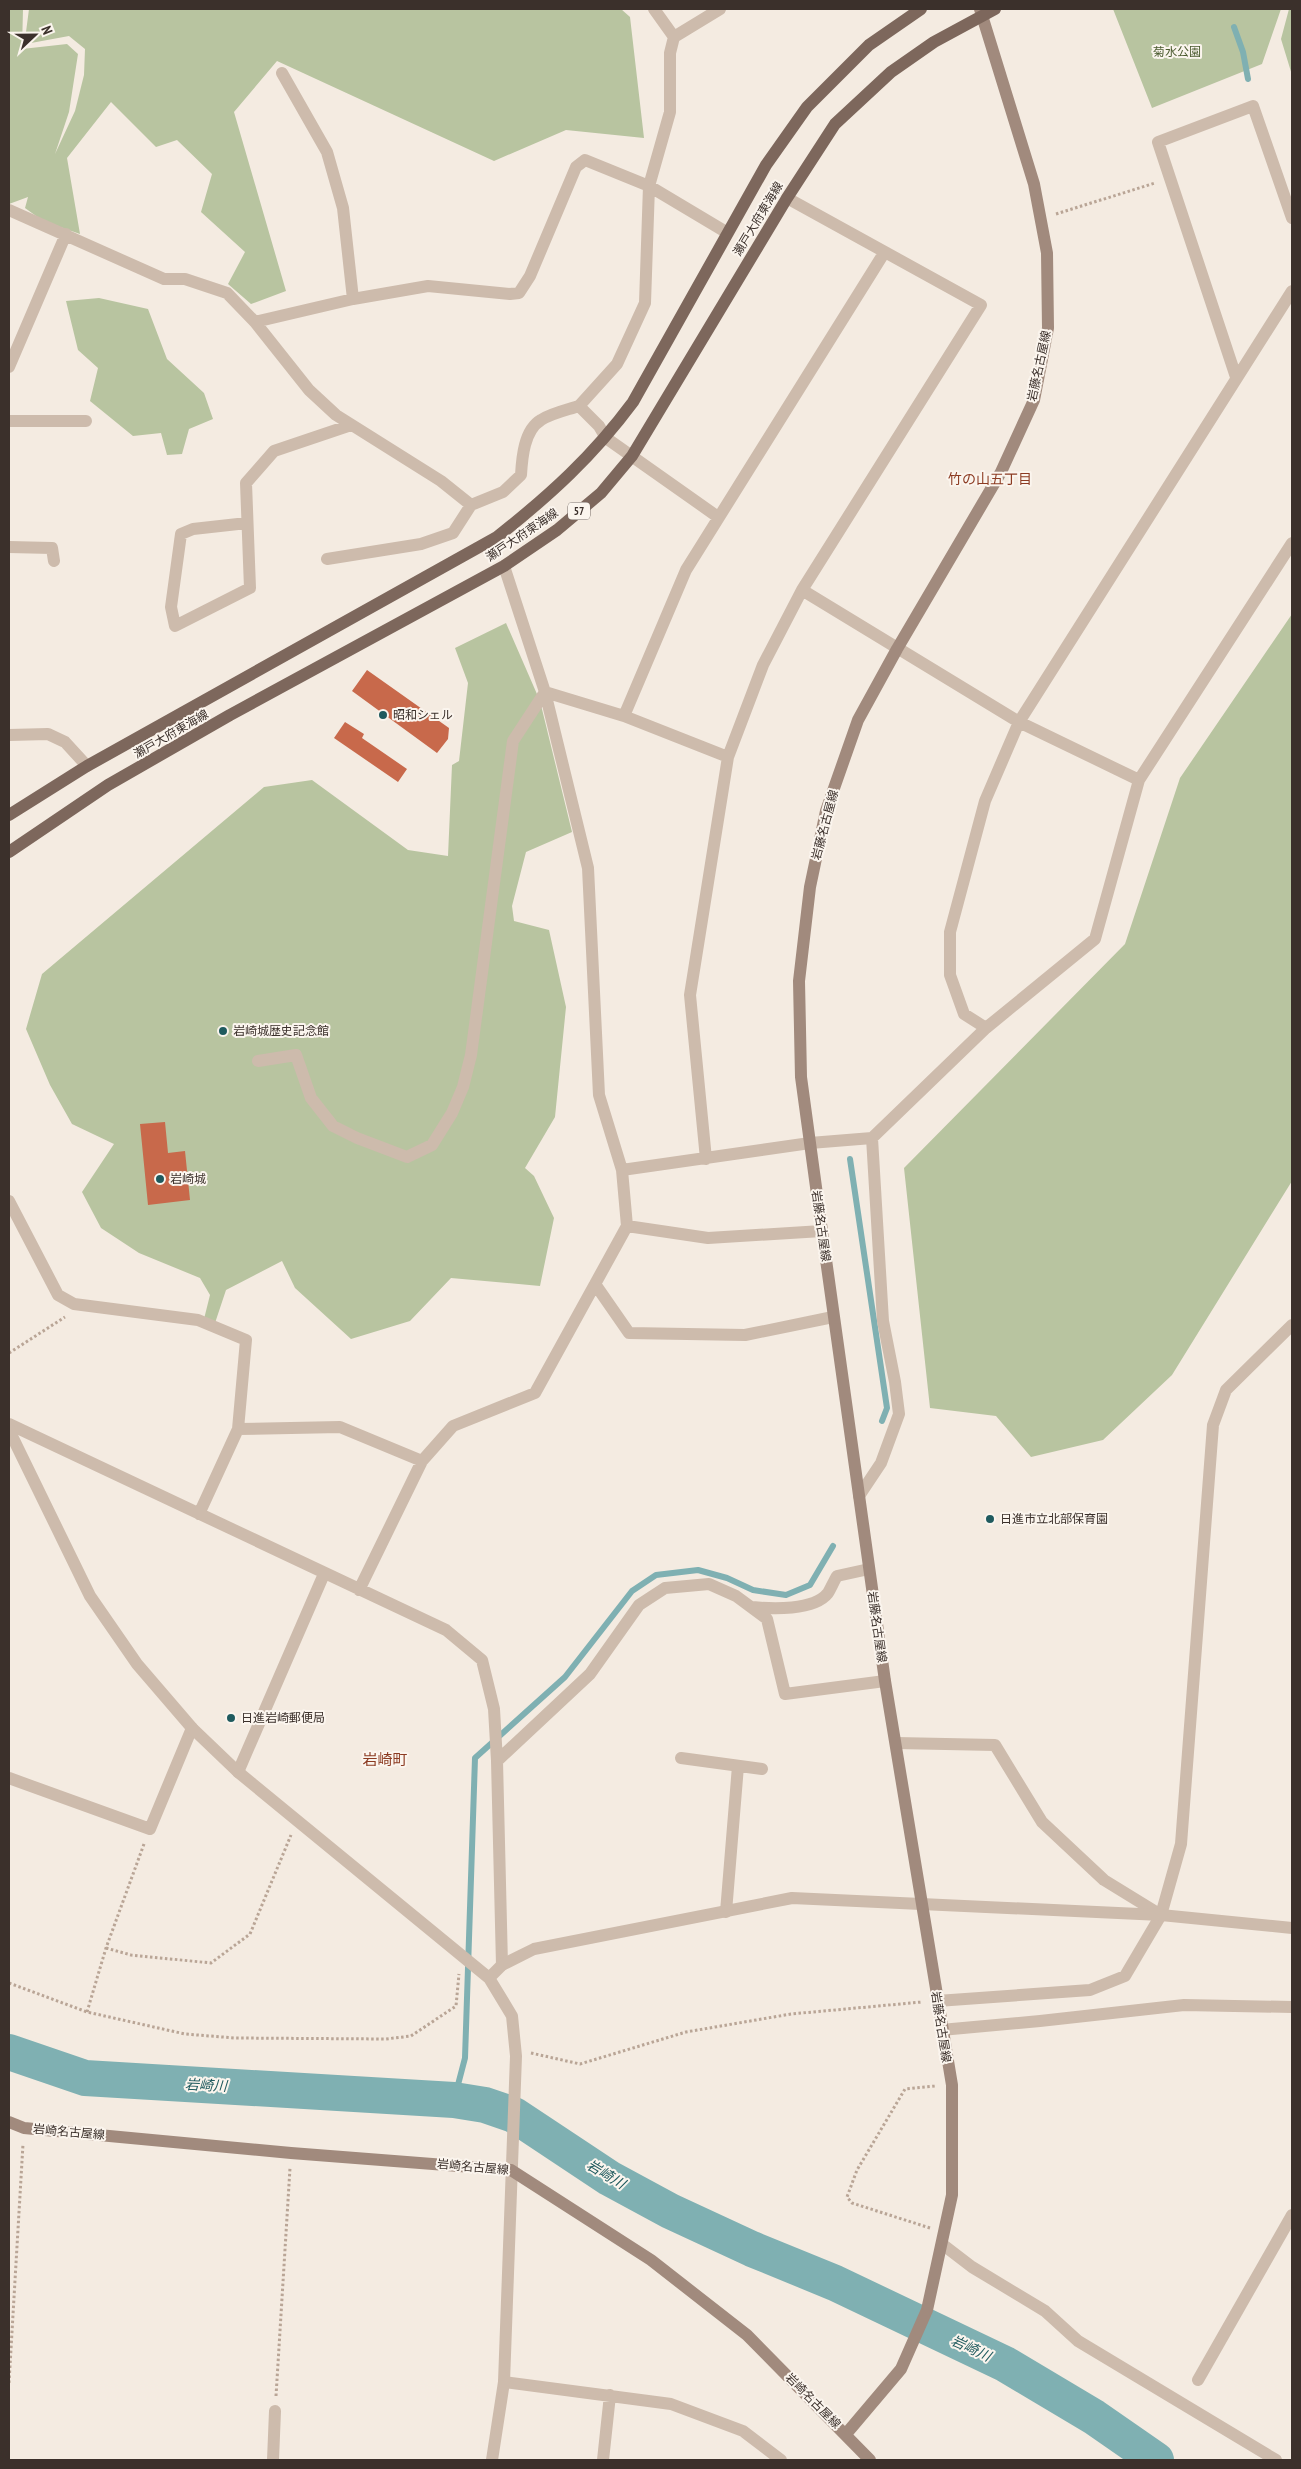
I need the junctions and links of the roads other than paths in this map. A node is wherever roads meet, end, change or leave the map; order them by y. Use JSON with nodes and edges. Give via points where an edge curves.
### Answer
{"nodes":[{"id":1,"x":654,"y":9,"type":"edge"},
{"id":2,"x":720,"y":9,"type":"edge"},
{"id":3,"x":921,"y":9,"type":"edge"},
{"id":4,"x":995,"y":9,"type":"edge"},
{"id":5,"x":981,"y":12,"type":"edge"},
{"id":6,"x":674,"y":37,"type":"junction"},
{"id":7,"x":282,"y":72,"type":"dead end"},
{"id":8,"x":649,"y":186,"type":"junction"},
{"id":9,"x":787,"y":198,"type":"junction"},
{"id":10,"x":9,"y":210,"type":"edge"},
{"id":11,"x":1292,"y":218,"type":"edge"},
{"id":12,"x":726,"y":232,"type":"junction"},
{"id":13,"x":66,"y":234,"type":"junction"},
{"id":14,"x":884,"y":253,"type":"junction"},
{"id":15,"x":1292,"y":291,"type":"edge"},
{"id":16,"x":353,"y":298,"type":"junction"},
{"id":17,"x":255,"y":322,"type":"junction"},
{"id":18,"x":9,"y":367,"type":"edge"},
{"id":19,"x":1236,"y":377,"type":"junction"},
{"id":20,"x":579,"y":406,"type":"junction"},
{"id":21,"x":9,"y":420,"type":"edge"},
{"id":22,"x":86,"y":422,"type":"dead end"},
{"id":23,"x":351,"y":425,"type":"junction"},
{"id":24,"x":606,"y":438,"type":"junction"},
{"id":25,"x":632,"y":456,"type":"junction"},
{"id":26,"x":471,"y":505,"type":"junction"},
{"id":27,"x":718,"y":517,"type":"junction"},
{"id":28,"x":247,"y":523,"type":"junction"},
{"id":29,"x":1292,"y":543,"type":"edge"},
{"id":30,"x":9,"y":547,"type":"edge"},
{"id":31,"x":327,"y":559,"type":"dead end"},
{"id":32,"x":54,"y":561,"type":"dead end"},
{"id":33,"x":504,"y":566,"type":"junction"},
{"id":34,"x":802,"y":590,"type":"junction"},
{"id":35,"x":897,"y":649,"type":"junction"},
{"id":36,"x":545,"y":692,"type":"junction"},
{"id":37,"x":624,"y":716,"type":"junction"},
{"id":38,"x":1019,"y":722,"type":"junction"},
{"id":39,"x":9,"y":735,"type":"edge"},
{"id":40,"x":728,"y":757,"type":"junction"},
{"id":41,"x":87,"y":766,"type":"junction"},
{"id":42,"x":1138,"y":780,"type":"junction"},
{"id":43,"x":9,"y":815,"type":"edge"},
{"id":44,"x":9,"y":852,"type":"edge"},
{"id":45,"x":986,"y":1028,"type":"junction"},
{"id":46,"x":258,"y":1062,"type":"dead end"},
{"id":47,"x":872,"y":1138,"type":"junction"},
{"id":48,"x":810,"y":1143,"type":"junction"},
{"id":49,"x":706,"y":1159,"type":"junction"},
{"id":50,"x":622,"y":1170,"type":"junction"},
{"id":51,"x":9,"y":1201,"type":"edge"},
{"id":52,"x":627,"y":1226,"type":"junction"},
{"id":53,"x":822,"y":1232,"type":"junction"},
{"id":54,"x":595,"y":1284,"type":"junction"},
{"id":55,"x":834,"y":1316,"type":"junction"},
{"id":56,"x":1292,"y":1325,"type":"edge"},
{"id":57,"x":9,"y":1424,"type":"edge"},
{"id":58,"x":9,"y":1430,"type":"edge"},
{"id":59,"x":238,"y":1430,"type":"junction"},
{"id":60,"x":422,"y":1461,"type":"junction"},
{"id":61,"x":859,"y":1496,"type":"junction"},
{"id":62,"x":199,"y":1514,"type":"junction"},
{"id":63,"x":869,"y":1569,"type":"junction"},
{"id":64,"x":324,"y":1574,"type":"junction"},
{"id":65,"x":359,"y":1590,"type":"junction"},
{"id":66,"x":752,"y":1607,"type":"junction"},
{"id":67,"x":885,"y":1681,"type":"junction"},
{"id":68,"x":192,"y":1728,"type":"junction"},
{"id":69,"x":896,"y":1743,"type":"junction"},
{"id":70,"x":681,"y":1758,"type":"dead end"},
{"id":71,"x":497,"y":1761,"type":"junction"},
{"id":72,"x":738,"y":1766,"type":"junction"},
{"id":73,"x":762,"y":1769,"type":"dead end"},
{"id":74,"x":238,"y":1772,"type":"junction"},
{"id":75,"x":9,"y":1778,"type":"edge"},
{"id":76,"x":922,"y":1903,"type":"junction"},
{"id":77,"x":726,"y":1912,"type":"junction"},
{"id":78,"x":1161,"y":1915,"type":"junction"},
{"id":79,"x":1292,"y":1928,"type":"edge"},
{"id":80,"x":502,"y":1965,"type":"junction"},
{"id":81,"x":484,"y":1975,"type":"junction"},
{"id":82,"x":937,"y":2001,"type":"junction"},
{"id":83,"x":1292,"y":2007,"type":"edge"},
{"id":84,"x":941,"y":2030,"type":"junction"},
{"id":85,"x":9,"y":2122,"type":"edge"},
{"id":86,"x":512,"y":2170,"type":"junction"},
{"id":87,"x":1292,"y":2215,"type":"edge"},
{"id":88,"x":943,"y":2238,"type":"junction"},
{"id":89,"x":1198,"y":2380,"type":"dead end"},
{"id":90,"x":504,"y":2382,"type":"junction"},
{"id":91,"x":610,"y":2395,"type":"junction"},
{"id":92,"x":275,"y":2412,"type":"road end"},
{"id":93,"x":846,"y":2434,"type":"junction"},
{"id":94,"x":273,"y":2460,"type":"edge"},
{"id":95,"x":492,"y":2460,"type":"edge"},
{"id":96,"x":603,"y":2460,"type":"edge"},
{"id":97,"x":781,"y":2460,"type":"edge"},
{"id":98,"x":870,"y":2460,"type":"edge"},
{"id":99,"x":1276,"y":2460,"type":"edge"}],
"edges":[{"from":1,"to":6,"type":"street"},
{"from":2,"to":6,"type":"street"},
{"from":3,"to":12,"type":"main road","name":"瀬戸大府東海線","via":[[869,46],[806,108],[766,165]]},
{"from":4,"to":5,"type":"main road","name":"瀬戸大府東海線","number":"57"},
{"from":5,"to":9,"type":"main road","name":"瀬戸大府東海線","number":"57","via":[[891,72],[842,117]]},
{"from":5,"to":35,"type":"main road","name":"岩藤名古屋線","via":[[1034,184],[1047,253],[1048,328],[1034,400],[1001,472]]},
{"from":6,"to":8,"type":"street","via":[[670,53],[670,112]]},
{"from":7,"to":16,"type":"street","via":[[329,160],[343,208]]},
{"from":8,"to":12,"type":"street"},
{"from":8,"to":16,"type":"street","via":[[585,160],[576,167],[530,276],[518,293],[428,286]]},
{"from":8,"to":20,"type":"street","via":[[646,303],[617,364]]},
{"from":9,"to":14,"type":"street"},
{"from":9,"to":25,"type":"main road","name":"瀬戸大府東海線","number":"57"},
{"from":10,"to":13,"type":"street"},
{"from":11,"to":19,"type":"street","via":[[1253,106],[1158,142]]},
{"from":12,"to":24,"type":"main road","name":"瀬戸大府東海線","via":[[633,402]]},
{"from":13,"to":17,"type":"street","via":[[164,279],[185,279],[227,293]]},
{"from":13,"to":18,"type":"street"},
{"from":14,"to":27,"type":"street"},
{"from":14,"to":34,"type":"street","via":[[981,305]]},
{"from":15,"to":19,"type":"street"},
{"from":16,"to":17,"type":"street"},
{"from":17,"to":23,"type":"street","via":[[309,390]]},
{"from":19,"to":38,"type":"street"},
{"from":20,"to":24,"type":"street"},
{"from":20,"to":26,"type":"street","via":[[539,420],[528,437],[521,475],[503,492]]},
{"from":21,"to":22,"type":"street"},
{"from":23,"to":26,"type":"street","via":[[441,481]]},
{"from":23,"to":28,"type":"street","via":[[274,451],[246,483]]},
{"from":24,"to":25,"type":"street"},
{"from":24,"to":41,"type":"main road","name":"瀬戸大府東海線","via":[[588,459],[497,537]]},
{"from":25,"to":27,"type":"street"},
{"from":25,"to":33,"type":"main road","name":"瀬戸大府東海線","number":"57","via":[[601,492],[557,530]]},
{"from":26,"to":31,"type":"street","via":[[453,533],[421,544]]},
{"from":27,"to":37,"type":"street","via":[[686,570]]},
{"from":28,"to":28,"type":"street","via":[[250,588],[175,626],[171,607],[181,534]]},
{"from":29,"to":42,"type":"street"},
{"from":30,"to":32,"type":"street","via":[[52,548]]},
{"from":33,"to":36,"type":"street"},
{"from":33,"to":44,"type":"main road","name":"瀬戸大府東海線","number":"57","via":[[108,785]]},
{"from":34,"to":35,"type":"street"},
{"from":34,"to":40,"type":"street","via":[[763,665]]},
{"from":35,"to":38,"type":"street"},
{"from":35,"to":48,"type":"main road","name":"岩藤名古屋線","via":[[858,720],[826,811],[810,887],[799,981],[801,1077]]},
{"from":36,"to":37,"type":"street"},
{"from":36,"to":46,"type":"street","via":[[512,741],[471,1055],[452,1113],[432,1145],[408,1156],[357,1138],[333,1126],[311,1098],[296,1055]]},
{"from":36,"to":50,"type":"street","via":[[588,868],[599,1095]]},
{"from":37,"to":40,"type":"street"},
{"from":38,"to":42,"type":"street"},
{"from":38,"to":45,"type":"street","via":[[985,801],[950,932],[950,975],[961,1006],[964,1014]]},
{"from":39,"to":41,"type":"street","via":[[48,734],[65,742]]},
{"from":40,"to":49,"type":"street","via":[[690,995]]},
{"from":41,"to":43,"type":"main road","name":"瀬戸大府東海線"},
{"from":42,"to":45,"type":"street","via":[[1095,939]]},
{"from":45,"to":47,"type":"street"},
{"from":47,"to":48,"type":"street"},
{"from":47,"to":61,"type":"street","via":[[883,1321],[898,1414],[881,1463]]},
{"from":48,"to":49,"type":"street"},
{"from":48,"to":53,"type":"main road","name":"岩藤名古屋線"},
{"from":49,"to":50,"type":"street"},
{"from":50,"to":52,"type":"street"},
{"from":51,"to":59,"type":"street","via":[[58,1295],[74,1304],[198,1320],[246,1340]]},
{"from":52,"to":53,"type":"street","via":[[708,1238]]},
{"from":52,"to":54,"type":"street"},
{"from":53,"to":55,"type":"main road","name":"岩藤名古屋線"},
{"from":54,"to":55,"type":"street","via":[[629,1332],[745,1335]]},
{"from":54,"to":60,"type":"street","via":[[535,1393],[454,1426]]},
{"from":55,"to":61,"type":"main road","name":"岩藤名古屋線"},
{"from":56,"to":78,"type":"street","via":[[1226,1390],[1213,1424],[1181,1844]]},
{"from":57,"to":62,"type":"street"},
{"from":58,"to":68,"type":"street","via":[[90,1596],[137,1664]]},
{"from":59,"to":60,"type":"street","via":[[340,1427]]},
{"from":59,"to":62,"type":"street"},
{"from":60,"to":65,"type":"street"},
{"from":61,"to":63,"type":"main road","name":"岩藤名古屋線"},
{"from":62,"to":64,"type":"street"},
{"from":63,"to":66,"type":"street","via":[[837,1576],[827,1595],[805,1606],[779,1609]]},
{"from":63,"to":67,"type":"main road","name":"岩藤名古屋線"},
{"from":64,"to":65,"type":"street"},
{"from":64,"to":74,"type":"street"},
{"from":65,"to":71,"type":"street","via":[[446,1630],[482,1660],[494,1709]]},
{"from":66,"to":67,"type":"street","via":[[767,1619],[785,1694]]},
{"from":66,"to":71,"type":"street","via":[[709,1584],[665,1588],[639,1605],[590,1674]]},
{"from":67,"to":69,"type":"main road","name":"岩藤名古屋線"},
{"from":68,"to":74,"type":"street"},
{"from":68,"to":75,"type":"street","via":[[150,1829]]},
{"from":69,"to":76,"type":"main road","name":"岩藤名古屋線"},
{"from":69,"to":78,"type":"street","via":[[995,1745],[1042,1822],[1104,1880]]},
{"from":70,"to":72,"type":"street"},
{"from":71,"to":80,"type":"street"},
{"from":72,"to":73,"type":"street"},
{"from":72,"to":77,"type":"street"},
{"from":74,"to":81,"type":"street"},
{"from":76,"to":77,"type":"street","via":[[792,1898]]},
{"from":76,"to":78,"type":"street"},
{"from":76,"to":82,"type":"main road","name":"岩藤名古屋線"},
{"from":77,"to":80,"type":"street","via":[[534,1949]]},
{"from":78,"to":79,"type":"street"},
{"from":78,"to":82,"type":"street","via":[[1125,1976],[1090,1990]]},
{"from":80,"to":81,"type":"street"},
{"from":81,"to":86,"type":"street","via":[[512,2016],[516,2053]]},
{"from":82,"to":84,"type":"main road","name":"岩藤名古屋線"},
{"from":83,"to":84,"type":"street","via":[[1184,2004]]},
{"from":84,"to":88,"type":"main road","name":"岩藤名古屋線","via":[[952,2085],[952,2195]]},
{"from":85,"to":86,"type":"main road","name":"岩崎名古屋線","via":[[24,2128]]},
{"from":86,"to":90,"type":"street"},
{"from":86,"to":93,"type":"main road","name":"岩崎名古屋線","via":[[651,2260],[732,2323]]},
{"from":87,"to":89,"type":"street"},
{"from":88,"to":93,"type":"main road","name":"岩藤名古屋線","via":[[927,2310],[901,2369]]},
{"from":88,"to":99,"type":"street","via":[[972,2267],[1045,2311],[1078,2341]]},
{"from":90,"to":91,"type":"street"},
{"from":90,"to":95,"type":"street"},
{"from":91,"to":96,"type":"street"},
{"from":91,"to":97,"type":"street","via":[[671,2404],[743,2431]]},
{"from":92,"to":94,"type":"street"},
{"from":93,"to":98,"type":"main road"}]}
